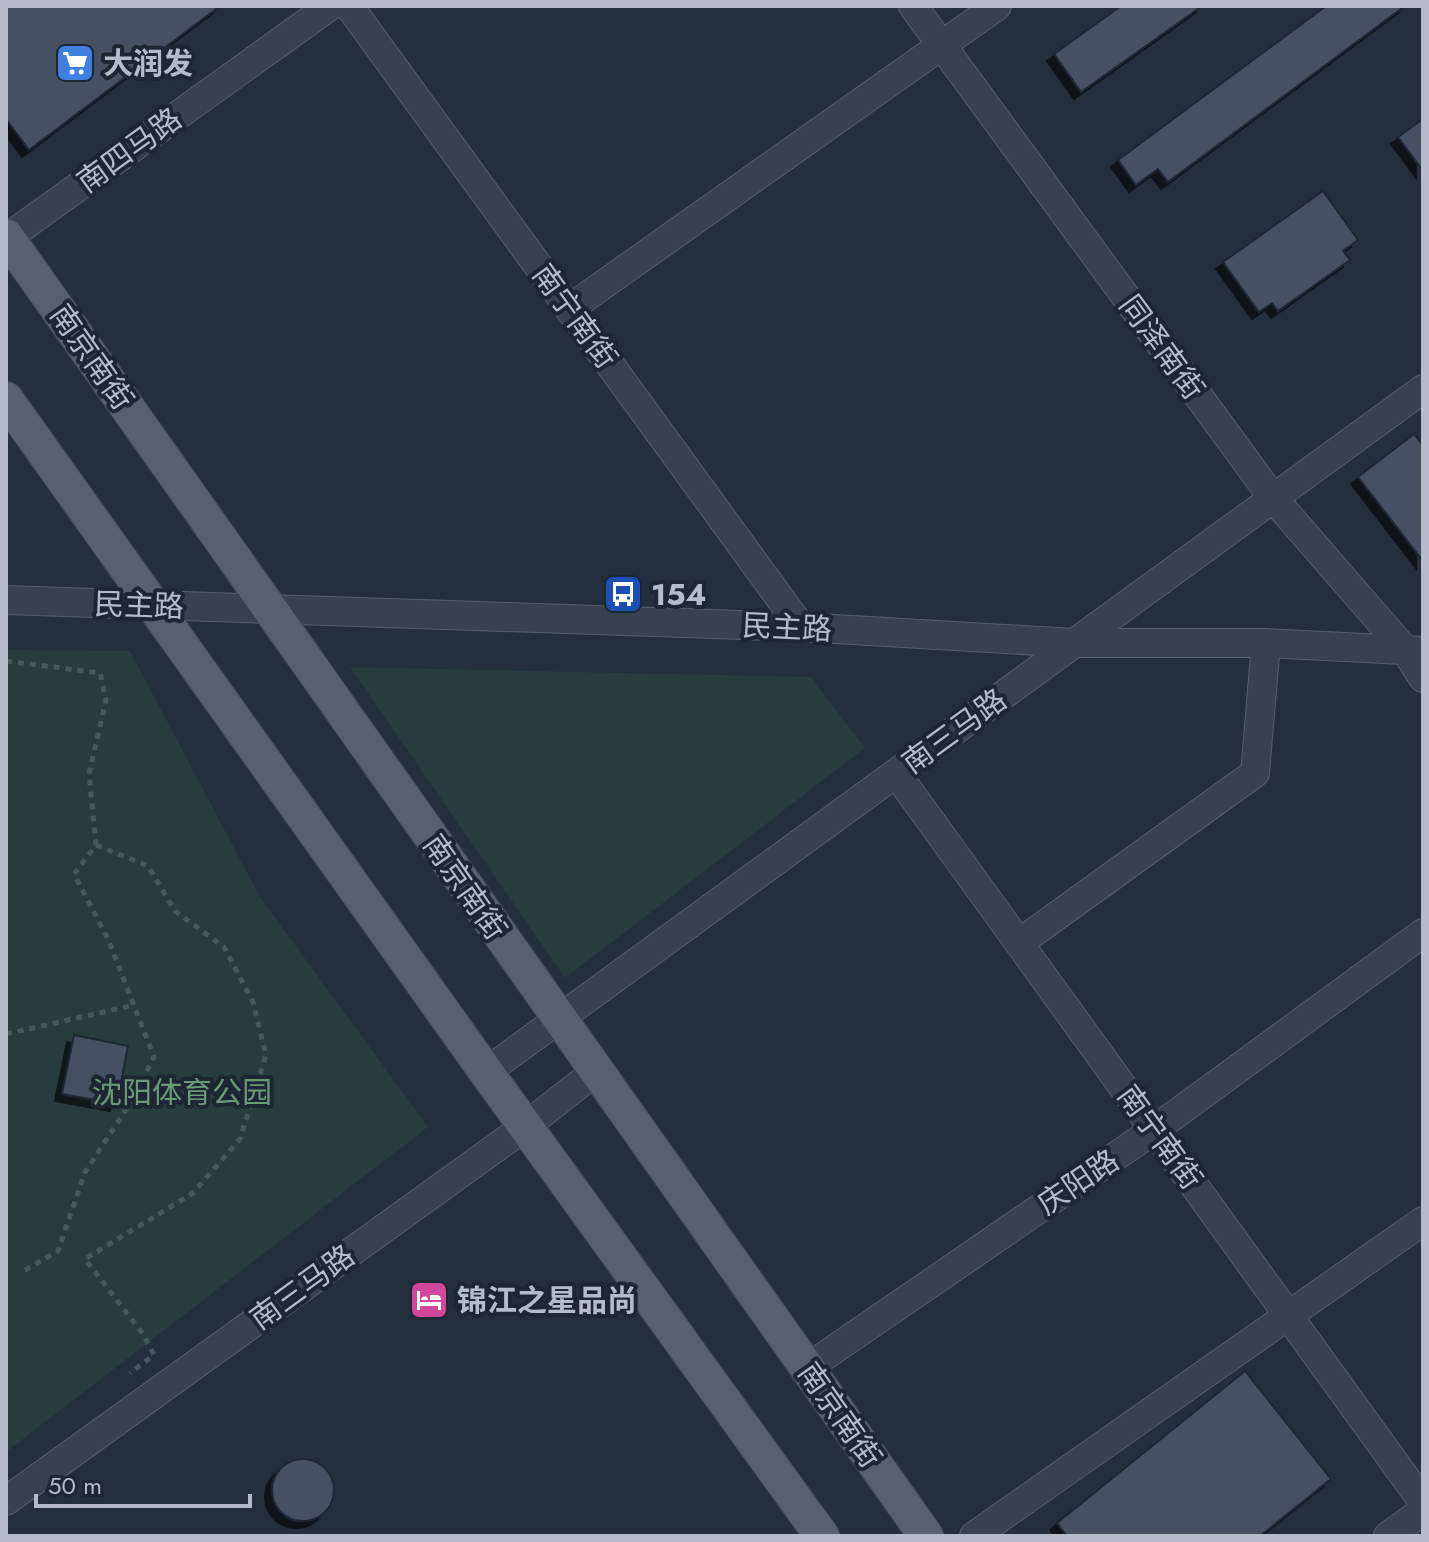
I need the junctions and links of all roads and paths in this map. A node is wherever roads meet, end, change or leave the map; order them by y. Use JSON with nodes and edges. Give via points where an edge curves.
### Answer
{"nodes":[{"id":1,"x":330,"y":6,"type":"edge"},
{"id":2,"x":349,"y":6,"type":"edge"},
{"id":3,"x":913,"y":6,"type":"edge"},
{"id":4,"x":997,"y":6,"type":"edge"},
{"id":5,"x":942,"y":45,"type":"junction"},
{"id":6,"x":6,"y":237,"type":"edge"},
{"id":7,"x":569,"y":309,"type":"junction"},
{"id":8,"x":1423,"y":389,"type":"edge"},
{"id":9,"x":6,"y":399,"type":"edge"},
{"id":10,"x":1273,"y":498,"type":"junction"},
{"id":11,"x":6,"y":600,"type":"edge"},
{"id":12,"x":154,"y":606,"type":"junction"},
{"id":13,"x":268,"y":608,"type":"junction"},
{"id":14,"x":801,"y":627,"type":"junction"},
{"id":15,"x":1074,"y":643,"type":"junction"},
{"id":16,"x":1266,"y":643,"type":"junction"},
{"id":17,"x":1414,"y":650,"type":"edge"},
{"id":18,"x":6,"y":661,"type":"edge"},
{"id":19,"x":1423,"y":678,"type":"edge"},
{"id":20,"x":896,"y":773,"type":"junction"},
{"id":21,"x":96,"y":845,"type":"junction"},
{"id":22,"x":1423,"y":933,"type":"edge"},
{"id":23,"x":1019,"y":943,"type":"junction"},
{"id":24,"x":134,"y":1005,"type":"junction"},
{"id":25,"x":559,"y":1019,"type":"junction"},
{"id":26,"x":6,"y":1034,"type":"edge"},
{"id":27,"x":596,"y":1071,"type":"junction"},
{"id":28,"x":486,"y":1072,"type":"junction"},
{"id":29,"x":526,"y":1126,"type":"junction"},
{"id":30,"x":1154,"y":1130,"type":"junction"},
{"id":31,"x":1423,"y":1221,"type":"edge"},
{"id":32,"x":22,"y":1272,"type":"dead end"},
{"id":33,"x":1289,"y":1316,"type":"junction"},
{"id":34,"x":807,"y":1368,"type":"junction"},
{"id":35,"x":118,"y":1383,"type":"dead end"},
{"id":36,"x":6,"y":1501,"type":"edge"},
{"id":37,"x":1423,"y":1502,"type":"edge"},
{"id":38,"x":1423,"y":1511,"type":"edge"},
{"id":39,"x":822,"y":1536,"type":"edge"},
{"id":40,"x":926,"y":1536,"type":"edge"},
{"id":41,"x":974,"y":1536,"type":"edge"},
{"id":42,"x":1388,"y":1536,"type":"edge"}],
"edges":[{"from":1,"to":6,"type":"street","name":"南四马路"},
{"from":2,"to":7,"type":"street","name":"南宁南街"},
{"from":3,"to":5,"type":"street","name":"同泽南街"},
{"from":4,"to":5,"type":"street"},
{"from":5,"to":7,"type":"street"},
{"from":5,"to":10,"type":"street","name":"同泽南街"},
{"from":6,"to":13,"type":"main road","name":"南京南街"},
{"from":7,"to":14,"type":"street","name":"南宁南街"},
{"from":8,"to":10,"type":"street","name":"南三马路"},
{"from":9,"to":12,"type":"main road"},
{"from":10,"to":15,"type":"street","name":"南三马路"},
{"from":10,"to":17,"type":"street","name":"同泽南街"},
{"from":11,"to":12,"type":"street","name":"民主路"},
{"from":12,"to":13,"type":"street","name":"民主路"},
{"from":12,"to":28,"type":"main road"},
{"from":13,"to":14,"type":"street","name":"民主路"},
{"from":13,"to":25,"type":"main road","name":"南京南街"},
{"from":14,"to":15,"type":"street","name":"民主路"},
{"from":15,"to":16,"type":"street","name":"民主路"},
{"from":15,"to":20,"type":"street","name":"南三马路"},
{"from":16,"to":17,"type":"street","name":"民主路"},
{"from":16,"to":23,"type":"street","via":[[1255,773]]},
{"from":17,"to":19,"type":"street","name":"同泽南街"},
{"from":18,"to":21,"type":"path","via":[[100,673],[106,700],[89,774]]},
{"from":20,"to":23,"type":"street","name":"南宁南街"},
{"from":20,"to":25,"type":"street","name":"南三马路"},
{"from":21,"to":24,"type":"path","via":[[74,874]]},
{"from":21,"to":35,"type":"path","via":[[148,866],[175,911],[224,947],[253,1002],[266,1055],[240,1139],[193,1193],[85,1259],[154,1355]]},
{"from":22,"to":30,"type":"street","name":"庆阳路"},
{"from":23,"to":30,"type":"street","name":"南宁南街"},
{"from":24,"to":26,"type":"path"},
{"from":24,"to":32,"type":"path","via":[[154,1057],[85,1172],[58,1251]]},
{"from":25,"to":27,"type":"main road","name":"南京南街"},
{"from":25,"to":28,"type":"street","name":"南三马路"},
{"from":27,"to":29,"type":"street","name":"南三马路"},
{"from":27,"to":34,"type":"main road","name":"南京南街"},
{"from":28,"to":29,"type":"main road"},
{"from":29,"to":36,"type":"street","name":"南三马路"},
{"from":29,"to":39,"type":"main road"},
{"from":30,"to":33,"type":"street","name":"南宁南街"},
{"from":30,"to":34,"type":"street","name":"庆阳路"},
{"from":31,"to":33,"type":"street"},
{"from":33,"to":37,"type":"street","name":"南宁南街"},
{"from":33,"to":41,"type":"street"},
{"from":34,"to":40,"type":"main road","name":"南京南街"},
{"from":38,"to":42,"type":"street"}]}
